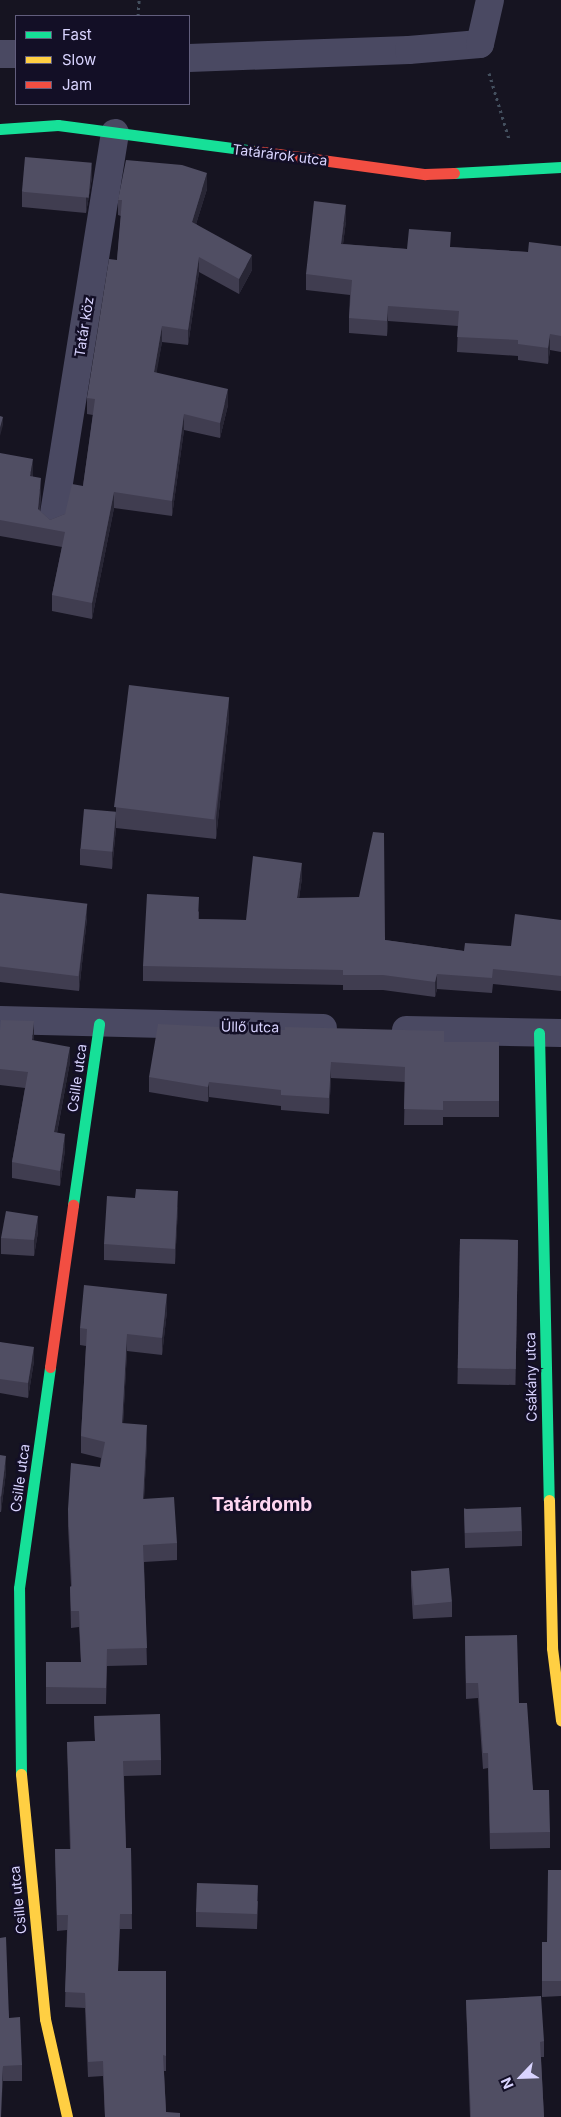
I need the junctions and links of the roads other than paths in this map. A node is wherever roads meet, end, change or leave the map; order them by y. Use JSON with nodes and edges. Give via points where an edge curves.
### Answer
{"nodes":[{"id":1,"x":490,"y":0,"type":"edge"},
{"id":2,"x":0,"y":54,"type":"edge"},
{"id":3,"x":15,"y":54,"type":"edge"},
{"id":4,"x":190,"y":58,"type":"edge"},
{"id":5,"x":0,"y":129,"type":"edge"},
{"id":6,"x":115,"y":133,"type":"junction"},
{"id":7,"x":561,"y":168,"type":"edge"},
{"id":8,"x":53,"y":520,"type":"edge"},
{"id":9,"x":0,"y":1020,"type":"edge"},
{"id":10,"x":99,"y":1024,"type":"junction"},
{"id":11,"x":349,"y":1029,"type":"edge"},
{"id":12,"x":379,"y":1030,"type":"edge"},
{"id":13,"x":550,"y":1033,"type":"edge"},
{"id":14,"x":561,"y":1720,"type":"edge"},
{"id":15,"x":67,"y":2117,"type":"edge"}],
"edges":[{"from":1,"to":4,"type":"street","via":[[480,44]]},
{"from":2,"to":3,"type":"street"},
{"from":5,"to":6,"type":"street","name":"Tatárárok utca","via":[[58,125]]},
{"from":6,"to":7,"type":"street","name":"Tatárárok utca","via":[[425,174]]},
{"from":6,"to":8,"type":"street","name":"Tatár köz"},
{"from":9,"to":10,"type":"street","name":"Üllő utca"},
{"from":10,"to":11,"type":"street","name":"Üllő utca"},
{"from":10,"to":15,"type":"street","name":"Csille utca","via":[[20,1588],[21,1786],[46,2018]]},
{"from":12,"to":13,"type":"street"},
{"from":13,"to":14,"type":"street","name":"Csákány utca","via":[[552,1648]]}]}
